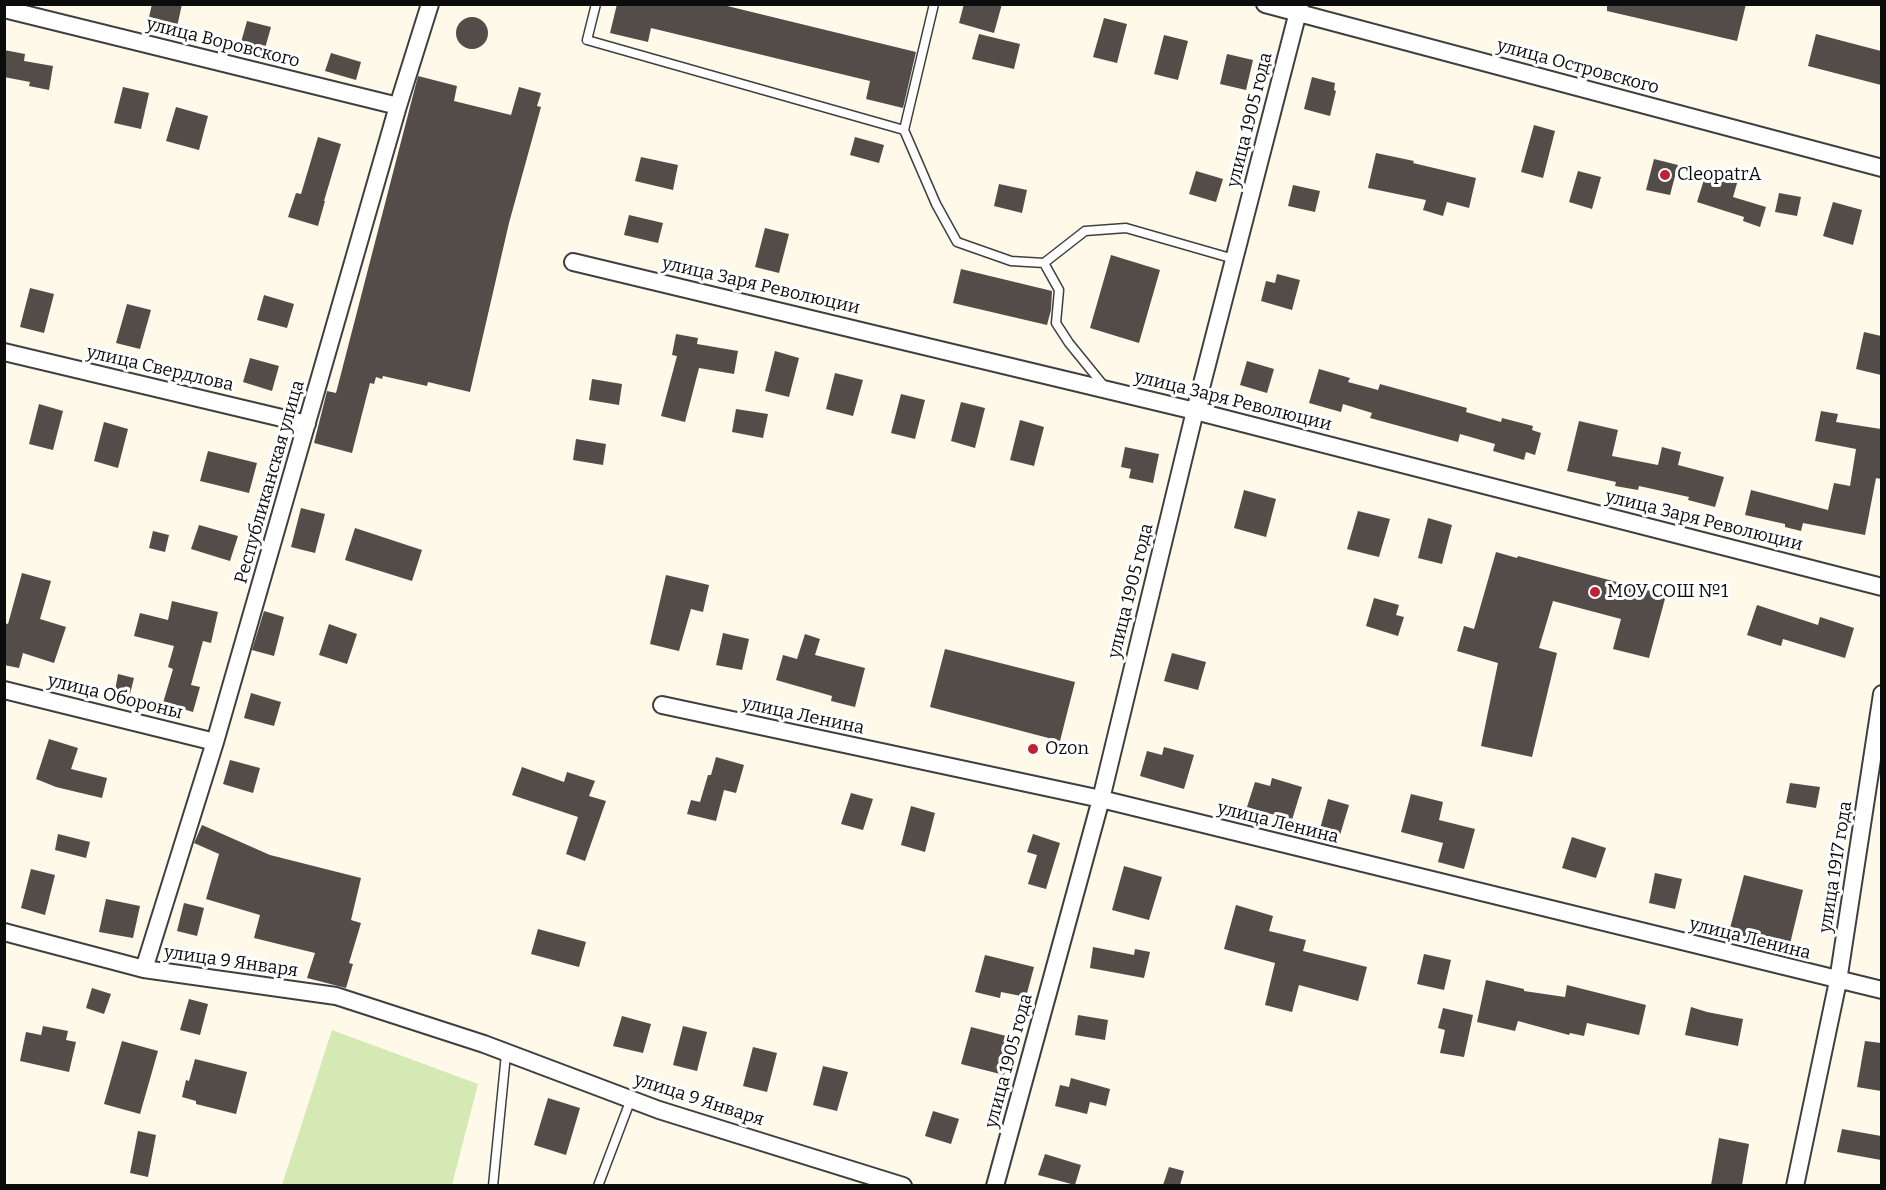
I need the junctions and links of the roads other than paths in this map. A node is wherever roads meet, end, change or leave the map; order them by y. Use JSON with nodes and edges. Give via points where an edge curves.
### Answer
{"nodes":[{"id":1,"x":430,"y":4,"type":"edge"},
{"id":2,"x":596,"y":4,"type":"edge"},
{"id":3,"x":934,"y":4,"type":"edge"},
{"id":4,"x":1265,"y":4,"type":"edge"},
{"id":5,"x":1299,"y":8,"type":"edge"},
{"id":6,"x":4,"y":9,"type":"edge"},
{"id":7,"x":398,"y":106,"type":"junction"},
{"id":8,"x":904,"y":130,"type":"junction"},
{"id":9,"x":1881,"y":168,"type":"edge"},
{"id":10,"x":1234,"y":259,"type":"junction"},
{"id":11,"x":573,"y":262,"type":"dead end"},
{"id":12,"x":1044,"y":263,"type":"junction"},
{"id":13,"x":4,"y":352,"type":"edge"},
{"id":14,"x":1107,"y":389,"type":"junction"},
{"id":15,"x":1196,"y":411,"type":"junction"},
{"id":16,"x":307,"y":424,"type":"junction"},
{"id":17,"x":1881,"y":587,"type":"edge"},
{"id":18,"x":4,"y":690,"type":"edge"},
{"id":19,"x":1881,"y":694,"type":"edge"},
{"id":20,"x":662,"y":705,"type":"dead end"},
{"id":21,"x":215,"y":742,"type":"junction"},
{"id":22,"x":1101,"y":799,"type":"junction"},
{"id":23,"x":4,"y":932,"type":"edge"},
{"id":24,"x":144,"y":969,"type":"junction"},
{"id":25,"x":1838,"y":981,"type":"junction"},
{"id":26,"x":1881,"y":990,"type":"edge"},
{"id":27,"x":506,"y":1054,"type":"junction"},
{"id":28,"x":631,"y":1099,"type":"junction"},
{"id":29,"x":493,"y":1185,"type":"edge"},
{"id":30,"x":598,"y":1185,"type":"edge"},
{"id":31,"x":903,"y":1185,"type":"edge"},
{"id":32,"x":995,"y":1185,"type":"edge"},
{"id":33,"x":1795,"y":1185,"type":"edge"}],
"edges":[{"from":1,"to":7,"type":"street","name":"Республиканская улица"},
{"from":2,"to":8,"type":"lane","via":[[586,40]]},
{"from":3,"to":8,"type":"lane"},
{"from":4,"to":5,"type":"street","name":"улица Островского"},
{"from":5,"to":9,"type":"street","name":"улица Островского"},
{"from":5,"to":10,"type":"street","name":"улица 1905 года"},
{"from":6,"to":7,"type":"street","name":"улица Воровского"},
{"from":7,"to":16,"type":"street","name":"Республиканская улица"},
{"from":8,"to":12,"type":"lane","via":[[957,242],[1011,261]]},
{"from":10,"to":12,"type":"lane","via":[[1126,228],[1085,231]]},
{"from":10,"to":15,"type":"street","name":"улица 1905 года"},
{"from":11,"to":14,"type":"street","name":"улица Заря Революции"},
{"from":12,"to":14,"type":"lane","via":[[1059,290],[1056,322]]},
{"from":13,"to":16,"type":"street","name":"улица Свердлова"},
{"from":14,"to":15,"type":"street","name":"улица Заря Революции"},
{"from":15,"to":17,"type":"street","name":"улица Заря Революции"},
{"from":15,"to":22,"type":"street","name":"улица 1905 года"},
{"from":16,"to":21,"type":"street","name":"Республиканская улица"},
{"from":18,"to":21,"type":"street","name":"улица Обороны"},
{"from":19,"to":25,"type":"street","name":"улица 1917 года"},
{"from":20,"to":22,"type":"street","name":"улица Ленина"},
{"from":21,"to":24,"type":"street","name":"Республиканская улица"},
{"from":22,"to":25,"type":"street","name":"улица Ленина"},
{"from":22,"to":32,"type":"street","name":"улица 1905 года"},
{"from":23,"to":24,"type":"street","name":"улица 9 Января"},
{"from":24,"to":27,"type":"street","name":"улица 9 Января","via":[[336,996]]},
{"from":25,"to":26,"type":"street","name":"улица Ленина"},
{"from":25,"to":33,"type":"street","name":"улица 1917 года"},
{"from":27,"to":28,"type":"street","name":"улица 9 Января"},
{"from":27,"to":29,"type":"lane"},
{"from":28,"to":30,"type":"lane"},
{"from":28,"to":31,"type":"street","name":"улица 9 Января"}]}
